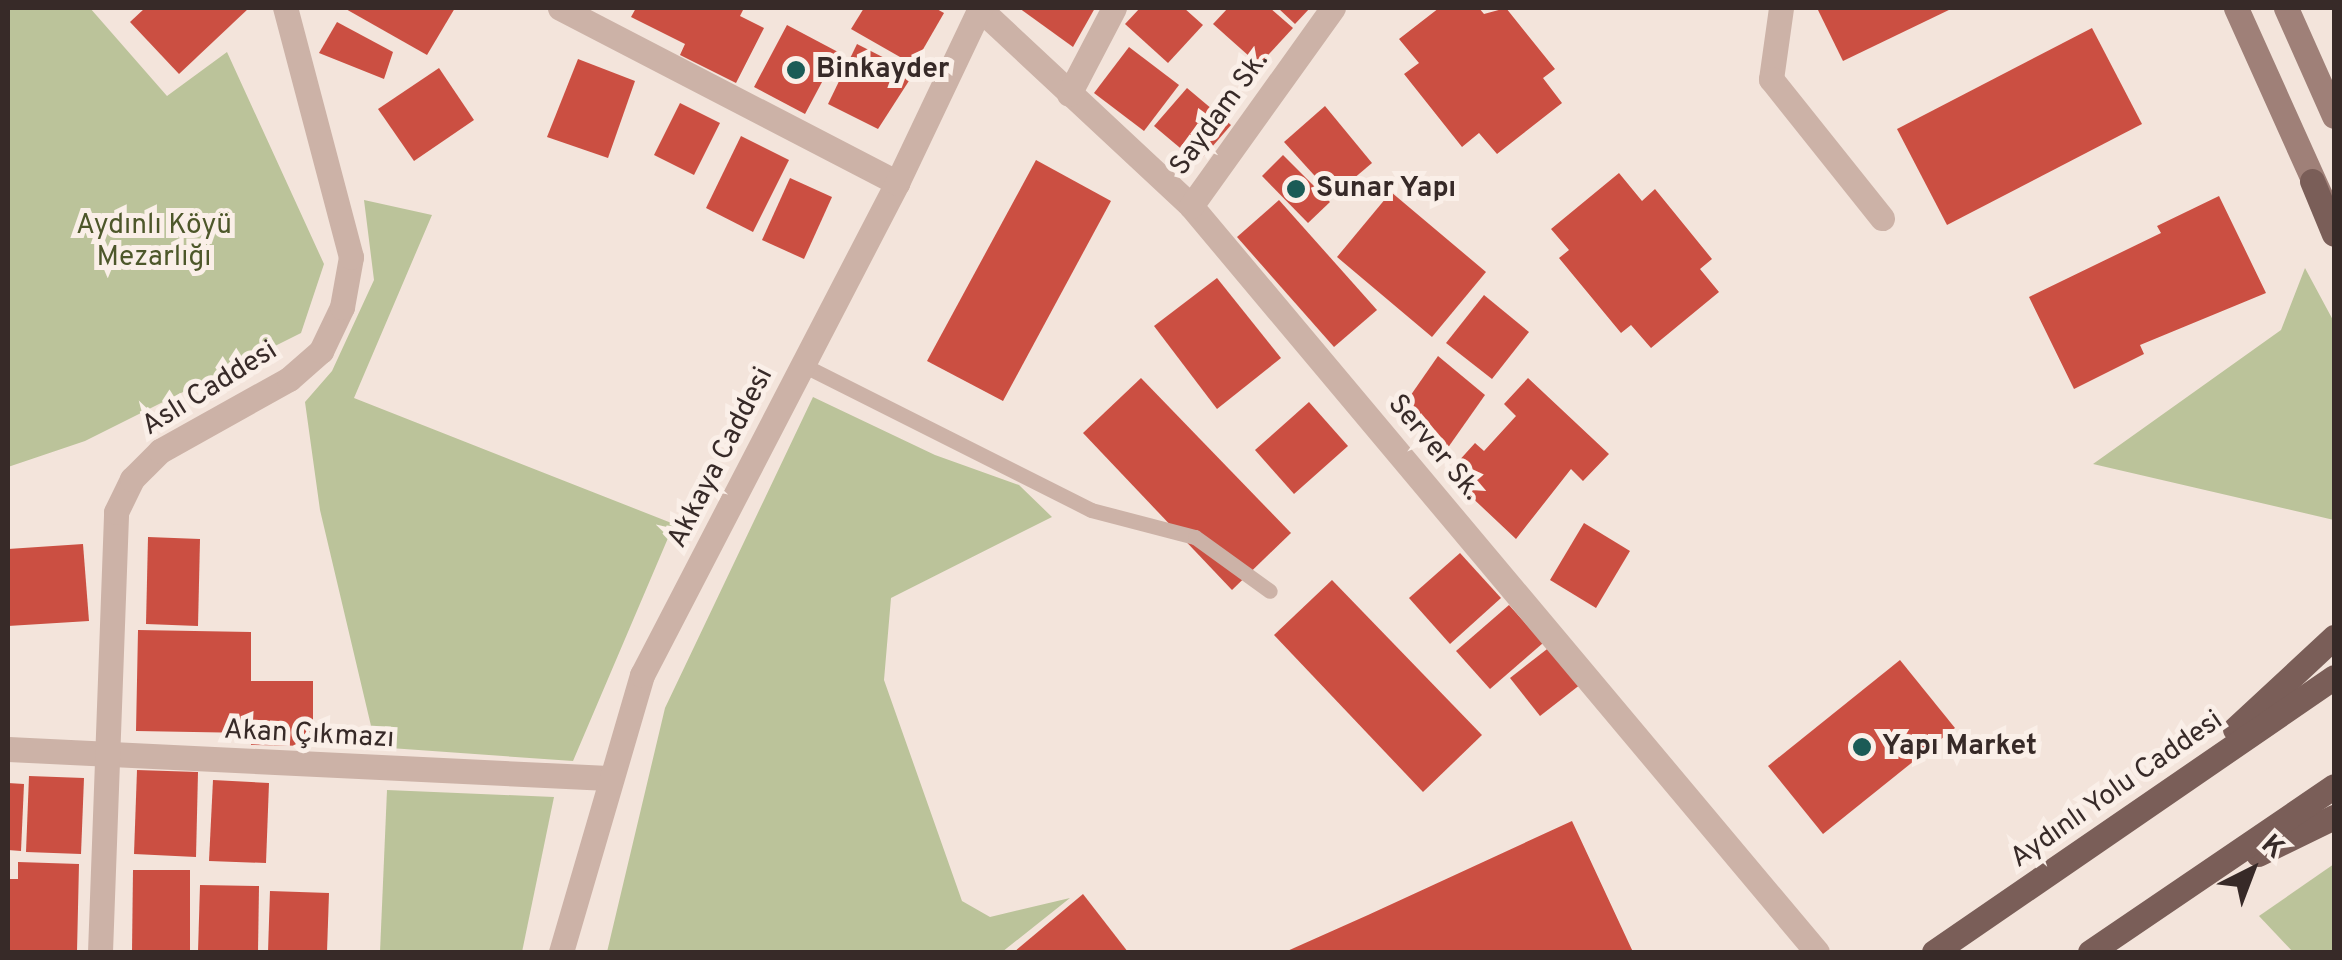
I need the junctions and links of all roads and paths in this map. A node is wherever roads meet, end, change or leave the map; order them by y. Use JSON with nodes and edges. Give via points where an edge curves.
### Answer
{"nodes":[{"id":1,"x":286,"y":8,"type":"edge"},
{"id":2,"x":979,"y":8,"type":"edge"},
{"id":3,"x":1114,"y":8,"type":"edge"},
{"id":4,"x":1333,"y":8,"type":"edge"},
{"id":5,"x":1781,"y":8,"type":"edge"},
{"id":6,"x":2236,"y":8,"type":"edge"},
{"id":7,"x":2286,"y":8,"type":"edge"},
{"id":8,"x":571,"y":10,"type":"edge"},
{"id":9,"x":1068,"y":94,"type":"junction"},
{"id":10,"x":2334,"y":116,"type":"edge"},
{"id":11,"x":2312,"y":181,"type":"junction"},
{"id":12,"x":898,"y":183,"type":"junction"},
{"id":13,"x":1191,"y":206,"type":"junction"},
{"id":14,"x":1882,"y":218,"type":"dead end"},
{"id":15,"x":2334,"y":222,"type":"edge"},
{"id":16,"x":2334,"y":234,"type":"edge"},
{"id":17,"x":803,"y":365,"type":"junction"},
{"id":18,"x":1270,"y":590,"type":"dead end"},
{"id":19,"x":2334,"y":638,"type":"edge"},
{"id":20,"x":2334,"y":676,"type":"edge"},
{"id":21,"x":8,"y":749,"type":"edge"},
{"id":22,"x":106,"y":754,"type":"junction"},
{"id":23,"x":608,"y":778,"type":"junction"},
{"id":24,"x":2334,"y":786,"type":"edge"},
{"id":25,"x":2167,"y":792,"type":"junction"},
{"id":26,"x":2334,"y":818,"type":"edge"},
{"id":27,"x":2186,"y":888,"type":"junction"},
{"id":28,"x":100,"y":952,"type":"edge"},
{"id":29,"x":560,"y":952,"type":"edge"},
{"id":30,"x":1816,"y":952,"type":"edge"},
{"id":31,"x":1934,"y":952,"type":"edge"},
{"id":32,"x":2090,"y":952,"type":"edge"}],
"edges":[{"from":1,"to":22,"type":"street","name":"Aslı Caddesi","via":[[350,257],[342,307],[322,351],[289,378],[160,451],[132,480],[116,512]]},
{"from":2,"to":9,"type":"street","name":"Server Sk."},
{"from":2,"to":12,"type":"street","name":"Akkaya Caddesi"},
{"from":3,"to":9,"type":"street"},
{"from":4,"to":13,"type":"street","name":"Saydam Sk."},
{"from":5,"to":14,"type":"street","via":[[1770,79]]},
{"from":6,"to":11,"type":"main road"},
{"from":7,"to":10,"type":"main road"},
{"from":8,"to":12,"type":"street"},
{"from":9,"to":13,"type":"street","name":"Server Sk."},
{"from":11,"to":15,"type":"main road"},
{"from":11,"to":16,"type":"main road"},
{"from":12,"to":17,"type":"street","name":"Akkaya Caddesi"},
{"from":13,"to":30,"type":"street","name":"Server Sk."},
{"from":17,"to":18,"type":"lane","via":[[1092,510],[1195,537]]},
{"from":17,"to":23,"type":"street","name":"Akkaya Caddesi","via":[[642,675]]},
{"from":19,"to":25,"type":"main road"},
{"from":20,"to":25,"type":"main road","name":"Aydınlı Yolu Caddesi"},
{"from":21,"to":22,"type":"street","name":"Akan Çıkmazı"},
{"from":22,"to":23,"type":"street","name":"Akan Çıkmazı"},
{"from":22,"to":28,"type":"street","name":"Aslı Caddesi"},
{"from":23,"to":29,"type":"street","name":"Akkaya Caddesi"},
{"from":24,"to":27,"type":"main road"},
{"from":25,"to":31,"type":"main road","name":"Aydınlı Yolu Caddesi"},
{"from":26,"to":27,"type":"main road"},
{"from":27,"to":32,"type":"main road"}]}
